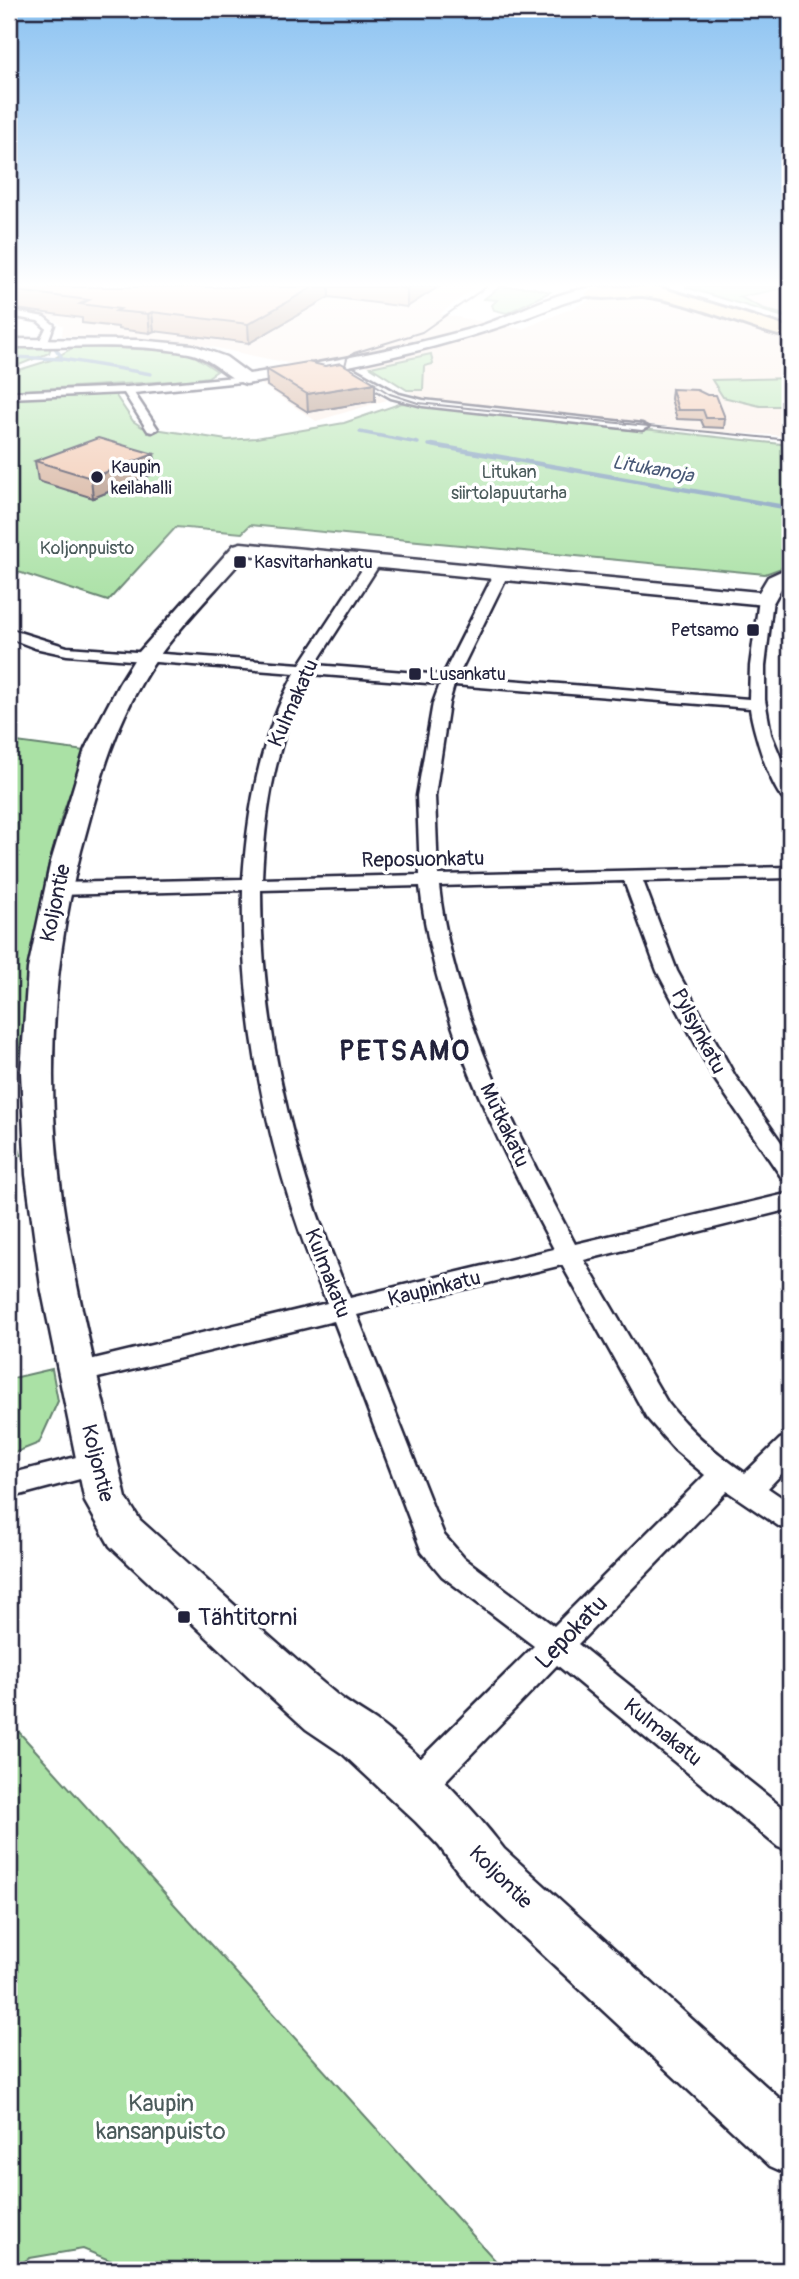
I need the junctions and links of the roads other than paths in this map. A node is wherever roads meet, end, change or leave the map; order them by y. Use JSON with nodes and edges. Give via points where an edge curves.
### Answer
{"nodes":[{"id":1,"x":48,"y":393,"type":"edge"},
{"id":2,"x":129,"y":393,"type":"edge"},
{"id":3,"x":389,"y":393,"type":"edge"},
{"id":4,"x":9,"y":395,"type":"edge"},
{"id":5,"x":642,"y":427,"type":"dead end"},
{"id":6,"x":152,"y":429,"type":"dead end"},
{"id":7,"x":374,"y":562,"type":"junction"},
{"id":8,"x":790,"y":573,"type":"edge"},
{"id":9,"x":501,"y":574,"type":"junction"},
{"id":10,"x":766,"y":599,"type":"junction"},
{"id":11,"x":9,"y":633,"type":"edge"},
{"id":12,"x":147,"y":657,"type":"junction"},
{"id":13,"x":304,"y":669,"type":"junction"},
{"id":14,"x":448,"y":680,"type":"junction"},
{"id":15,"x":757,"y":704,"type":"junction"},
{"id":16,"x":790,"y":799,"type":"edge"},
{"id":17,"x":790,"y":872,"type":"edge"},
{"id":18,"x":632,"y":877,"type":"junction"},
{"id":19,"x":429,"y":881,"type":"junction"},
{"id":20,"x":252,"y":885,"type":"junction"},
{"id":21,"x":57,"y":889,"type":"junction"},
{"id":22,"x":790,"y":1172,"type":"edge"},
{"id":23,"x":790,"y":1201,"type":"edge"},
{"id":24,"x":570,"y":1255,"type":"junction"},
{"id":25,"x":342,"y":1311,"type":"junction"},
{"id":26,"x":77,"y":1373,"type":"junction"},
{"id":27,"x":790,"y":1447,"type":"edge"},
{"id":28,"x":96,"y":1464,"type":"junction"},
{"id":29,"x":737,"y":1481,"type":"junction"},
{"id":30,"x":9,"y":1486,"type":"edge"},
{"id":31,"x":790,"y":1518,"type":"edge"},
{"id":32,"x":557,"y":1646,"type":"junction"},
{"id":33,"x":415,"y":1788,"type":"junction"},
{"id":34,"x":790,"y":1835,"type":"edge"},
{"id":35,"x":790,"y":2146,"type":"edge"}],
"edges":[{"from":1,"to":4,"type":"street"},
{"from":2,"to":6,"type":"street"},
{"from":3,"to":5,"type":"street","via":[[428,403]]},
{"from":7,"to":9,"type":"street"},
{"from":7,"to":12,"type":"street","name":"Koljontie","via":[[245,547]]},
{"from":7,"to":13,"type":"street","name":"Kulmakatu"},
{"from":8,"to":10,"type":"street","via":[[775,581]]},
{"from":9,"to":10,"type":"street"},
{"from":9,"to":14,"type":"street","name":"Mutkakatu"},
{"from":10,"to":15,"type":"street","via":[[757,658]]},
{"from":11,"to":12,"type":"street","via":[[57,649]]},
{"from":12,"to":13,"type":"street"},
{"from":12,"to":21,"type":"street","name":"Koljontie","via":[[97,749]]},
{"from":13,"to":14,"type":"street"},
{"from":13,"to":20,"type":"street","name":"Kulmakatu","via":[[271,748],[253,837]]},
{"from":14,"to":15,"type":"street"},
{"from":14,"to":19,"type":"street","name":"Mutkakatu","via":[[428,771],[425,839]]},
{"from":15,"to":16,"type":"street","via":[[764,736]]},
{"from":17,"to":18,"type":"street","name":"Reposuonkatu"},
{"from":18,"to":19,"type":"street","name":"Reposuonkatu"},
{"from":18,"to":22,"type":"street","name":"Pylsynkatu","via":[[666,970],[724,1079]]},
{"from":19,"to":20,"type":"street","name":"Reposuonkatu"},
{"from":19,"to":24,"type":"street","name":"Mutkakatu","via":[[456,1001],[486,1086]]},
{"from":20,"to":21,"type":"street","name":"Reposuonkatu"},
{"from":20,"to":25,"type":"street","name":"Kulmakatu","via":[[250,928],[261,1048],[291,1170]]},
{"from":21,"to":26,"type":"street","name":"Koljontie","via":[[38,1017],[38,1108],[54,1250]]},
{"from":23,"to":24,"type":"street","name":"Kaupinkatu"},
{"from":24,"to":25,"type":"street","name":"Kaupinkatu"},
{"from":24,"to":29,"type":"street","name":"Mutkakatu","via":[[674,1434]]},
{"from":25,"to":26,"type":"street","name":"Kaupinkatu"},
{"from":25,"to":32,"type":"street","name":"Kulmakatu","via":[[432,1543],[453,1567]]},
{"from":26,"to":28,"type":"street","name":"Koljontie"},
{"from":27,"to":29,"type":"street","name":"Lepokatu"},
{"from":28,"to":30,"type":"street"},
{"from":28,"to":33,"type":"street","name":"Koljontie","via":[[111,1513],[134,1542],[323,1713],[360,1738]]},
{"from":29,"to":31,"type":"street","name":"Mutkakatu"},
{"from":29,"to":32,"type":"street","name":"Lepokatu"},
{"from":32,"to":33,"type":"street","name":"Lepokatu"},
{"from":32,"to":34,"type":"street","name":"Kulmakatu"},
{"from":33,"to":35,"type":"street","name":"Koljontie","via":[[457,1828],[486,1867]]}]}
